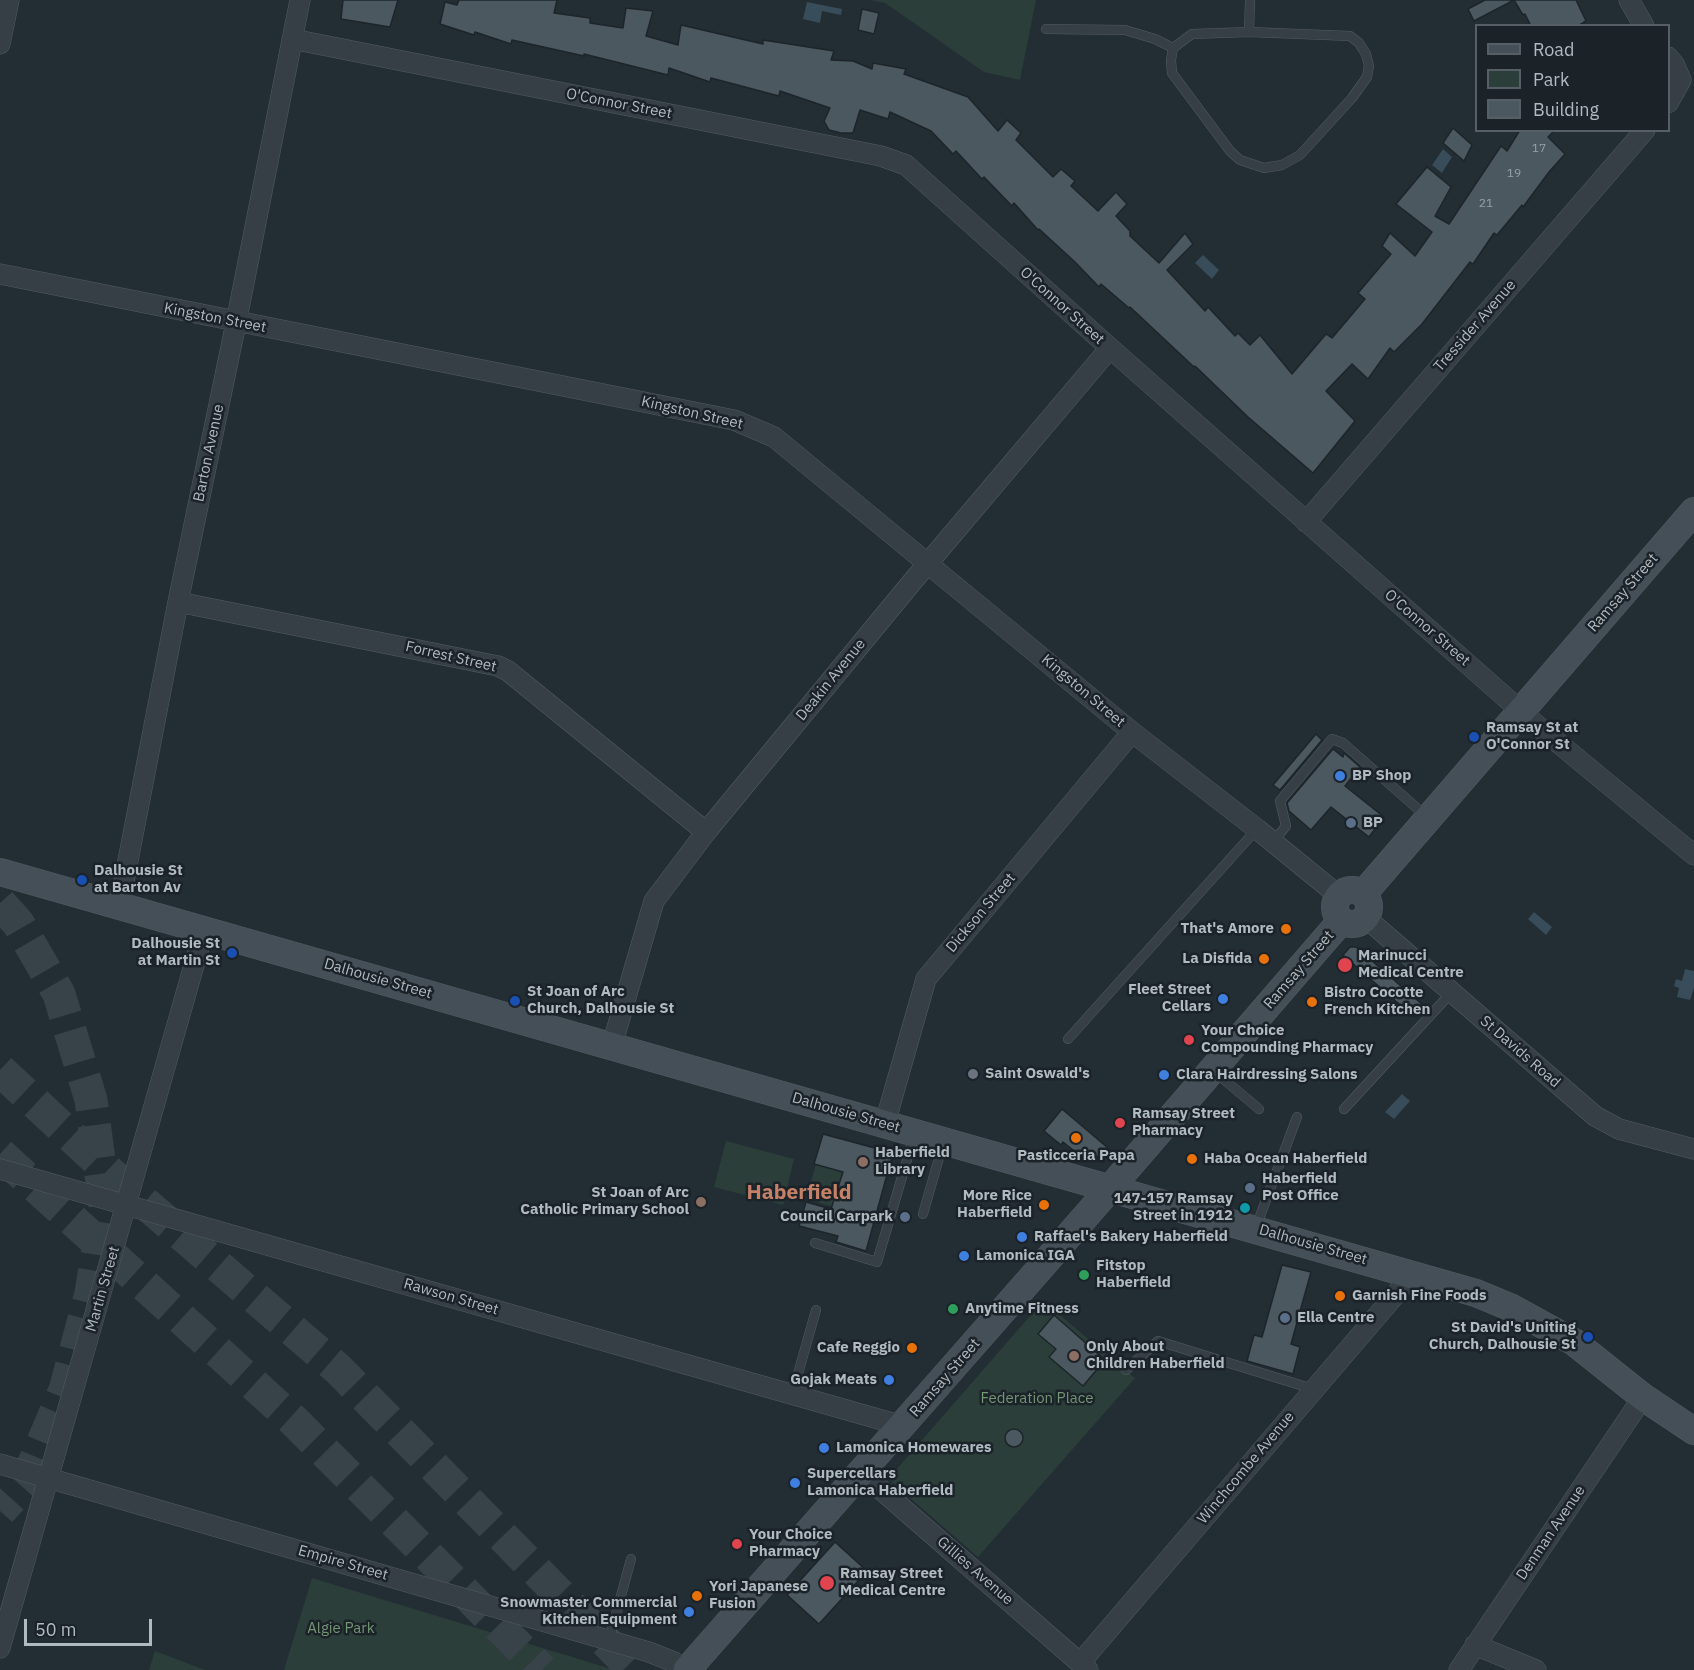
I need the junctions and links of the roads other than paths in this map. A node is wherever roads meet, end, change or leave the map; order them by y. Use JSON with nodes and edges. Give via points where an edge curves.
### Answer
{"nodes":[{"id":1,"x":9,"y":0,"type":"edge"},
{"id":2,"x":300,"y":0,"type":"edge"},
{"id":3,"x":1250,"y":0,"type":"edge"},
{"id":4,"x":1629,"y":0,"type":"edge"},
{"id":5,"x":1643,"y":24,"type":"edge"},
{"id":6,"x":1046,"y":29,"type":"dead end"},
{"id":7,"x":1249,"y":32,"type":"junction"},
{"id":8,"x":292,"y":39,"type":"junction"},
{"id":9,"x":0,"y":44,"type":"edge"},
{"id":10,"x":1173,"y":48,"type":"junction"},
{"id":11,"x":1670,"y":59,"type":"edge"},
{"id":12,"x":1670,"y":99,"type":"edge"},
{"id":13,"x":1643,"y":132,"type":"edge"},
{"id":14,"x":0,"y":274,"type":"edge"},
{"id":15,"x":236,"y":322,"type":"junction"},
{"id":16,"x":1110,"y":348,"type":"junction"},
{"id":17,"x":1694,"y":511,"type":"edge"},
{"id":18,"x":1306,"y":522,"type":"junction"},
{"id":19,"x":928,"y":563,"type":"junction"},
{"id":20,"x":178,"y":602,"type":"junction"},
{"id":21,"x":1522,"y":711,"type":"junction"},
{"id":22,"x":1132,"y":732,"type":"junction"},
{"id":23,"x":1429,"y":819,"type":"junction"},
{"id":24,"x":1257,"y":829,"type":"junction"},
{"id":25,"x":706,"y":832,"type":"junction"},
{"id":26,"x":1273,"y":842,"type":"junction"},
{"id":27,"x":1694,"y":855,"type":"edge"},
{"id":28,"x":0,"y":872,"type":"edge"},
{"id":29,"x":119,"y":907,"type":"junction"},
{"id":30,"x":1352,"y":907,"type":"junction"},
{"id":31,"x":204,"y":930,"type":"junction"},
{"id":32,"x":1451,"y":993,"type":"junction"},
{"id":33,"x":1068,"y":1039,"type":"dead end"},
{"id":34,"x":612,"y":1045,"type":"junction"},
{"id":35,"x":1212,"y":1070,"type":"junction"},
{"id":36,"x":1344,"y":1109,"type":"dead end"},
{"id":37,"x":1258,"y":1110,"type":"dead end"},
{"id":38,"x":1297,"y":1117,"type":"dead end"},
{"id":39,"x":885,"y":1123,"type":"junction"},
{"id":40,"x":915,"y":1133,"type":"junction"},
{"id":41,"x":943,"y":1141,"type":"junction"},
{"id":42,"x":1694,"y":1149,"type":"edge"},
{"id":43,"x":0,"y":1169,"type":"edge"},
{"id":44,"x":1111,"y":1188,"type":"junction"},
{"id":45,"x":127,"y":1205,"type":"junction"},
{"id":46,"x":923,"y":1214,"type":"dead end"},
{"id":47,"x":1256,"y":1229,"type":"junction"},
{"id":48,"x":815,"y":1243,"type":"dead end"},
{"id":49,"x":1413,"y":1274,"type":"junction"},
{"id":50,"x":816,"y":1310,"type":"dead end"},
{"id":51,"x":1126,"y":1370,"type":"dead end"},
{"id":52,"x":1312,"y":1389,"type":"junction"},
{"id":53,"x":792,"y":1395,"type":"junction"},
{"id":54,"x":1643,"y":1397,"type":"junction"},
{"id":55,"x":903,"y":1426,"type":"junction"},
{"id":56,"x":1694,"y":1431,"type":"edge"},
{"id":57,"x":0,"y":1464,"type":"edge"},
{"id":58,"x":862,"y":1473,"type":"junction"},
{"id":59,"x":48,"y":1478,"type":"junction"},
{"id":60,"x":631,"y":1559,"type":"dead end"},
{"id":61,"x":609,"y":1640,"type":"junction"},
{"id":62,"x":1475,"y":1645,"type":"junction"},
{"id":63,"x":0,"y":1648,"type":"edge"},
{"id":64,"x":1084,"y":1666,"type":"edge"},
{"id":65,"x":685,"y":1670,"type":"edge"},
{"id":66,"x":1459,"y":1670,"type":"edge"},
{"id":67,"x":1536,"y":1670,"type":"edge"}],
"edges":[{"from":1,"to":9,"type":"street"},
{"from":2,"to":8,"type":"street","name":"Barton Avenue"},
{"from":3,"to":7,"type":"lane"},
{"from":4,"to":5,"type":"street"},
{"from":6,"to":10,"type":"lane","via":[[1125,30]]},
{"from":7,"to":10,"type":"lane","via":[[1192,34]]},
{"from":7,"to":10,"type":"lane","via":[[1350,36],[1366,54],[1367,77],[1352,98],[1300,155],[1282,165],[1264,168],[1240,160],[1230,151],[1172,72]]},
{"from":8,"to":15,"type":"street","name":"Barton Avenue"},
{"from":8,"to":16,"type":"street","name":"O'Connor Street","via":[[881,156],[906,165]]},
{"from":11,"to":12,"type":"street","via":[[1681,80]]},
{"from":13,"to":18,"type":"street","name":"Tressider Avenue"},
{"from":14,"to":15,"type":"street","name":"Kingston Street"},
{"from":15,"to":19,"type":"street","name":"Kingston Street","via":[[734,420],[774,437]]},
{"from":15,"to":20,"type":"street","name":"Barton Avenue"},
{"from":16,"to":18,"type":"street","name":"O'Connor Street"},
{"from":16,"to":19,"type":"street","name":"Deakin Avenue"},
{"from":17,"to":21,"type":"street","name":"Ramsay Street"},
{"from":18,"to":21,"type":"street","name":"O'Connor Street"},
{"from":19,"to":22,"type":"street","name":"Kingston Street"},
{"from":19,"to":25,"type":"street","name":"Deakin Avenue"},
{"from":20,"to":25,"type":"street","name":"Forrest Street","via":[[498,666]]},
{"from":20,"to":29,"type":"street","name":"Barton Avenue"},
{"from":21,"to":23,"type":"street","name":"Ramsay Street"},
{"from":21,"to":27,"type":"street","name":"O'Connor Street"},
{"from":22,"to":24,"type":"street","name":"Kingston Street"},
{"from":22,"to":39,"type":"street","name":"Dickson Street","via":[[926,980]]},
{"from":23,"to":26,"type":"lane","via":[[1343,743],[1332,739],[1280,801],[1286,826]]},
{"from":23,"to":30,"type":"street","name":"Ramsay Street"},
{"from":24,"to":26,"type":"street","name":"Kingston Street"},
{"from":24,"to":33,"type":"lane"},
{"from":25,"to":34,"type":"street","name":"Deakin Avenue","via":[[654,901]]},
{"from":26,"to":30,"type":"street","name":"Kingston Street"},
{"from":28,"to":29,"type":"street","name":"Dalhousie Street"},
{"from":29,"to":31,"type":"street","name":"Dalhousie Street"},
{"from":30,"to":32,"type":"street","name":"St Davids Road"},
{"from":30,"to":35,"type":"street","name":"Ramsay Street"},
{"from":31,"to":34,"type":"street","name":"Dalhousie Street"},
{"from":31,"to":45,"type":"street","name":"Martin Street"},
{"from":32,"to":36,"type":"lane"},
{"from":32,"to":42,"type":"street","name":"St Davids Road","via":[[1595,1116],[1619,1129]]},
{"from":34,"to":39,"type":"street","name":"Dalhousie Street"},
{"from":35,"to":37,"type":"lane"},
{"from":35,"to":44,"type":"street","name":"Ramsay Street"},
{"from":38,"to":47,"type":"lane"},
{"from":39,"to":40,"type":"street","name":"Dalhousie Street"},
{"from":40,"to":41,"type":"street","name":"Dalhousie Street"},
{"from":40,"to":48,"type":"lane","via":[[877,1262]]},
{"from":41,"to":44,"type":"street","name":"Dalhousie Street"},
{"from":41,"to":46,"type":"lane"},
{"from":43,"to":45,"type":"street","name":"Rawson Street"},
{"from":44,"to":47,"type":"street","name":"Dalhousie Street"},
{"from":44,"to":55,"type":"street","name":"Ramsay Street"},
{"from":45,"to":53,"type":"street","name":"Rawson Street"},
{"from":45,"to":59,"type":"street","name":"Martin Street"},
{"from":47,"to":49,"type":"street","name":"Dalhousie Street"},
{"from":49,"to":52,"type":"street","name":"Winchcombe Avenue"},
{"from":49,"to":54,"type":"street","name":"Dalhousie Street","via":[[1476,1293],[1548,1326],[1599,1360]]},
{"from":50,"to":53,"type":"lane"},
{"from":51,"to":52,"type":"lane","via":[[1158,1341]]},
{"from":52,"to":64,"type":"street","name":"Winchcombe Avenue"},
{"from":53,"to":55,"type":"street","name":"Rawson Street"},
{"from":54,"to":56,"type":"street","name":"Dalhousie Street"},
{"from":54,"to":62,"type":"street","name":"Denman Avenue"},
{"from":55,"to":58,"type":"street","name":"Ramsay Street"},
{"from":57,"to":59,"type":"street","name":"Empire Street"},
{"from":58,"to":64,"type":"street","name":"Gillies Avenue"},
{"from":58,"to":65,"type":"street","name":"Ramsay Street"},
{"from":59,"to":61,"type":"street","name":"Empire Street"},
{"from":59,"to":63,"type":"street","name":"Martin Street"},
{"from":60,"to":61,"type":"lane"},
{"from":61,"to":65,"type":"street","name":"Empire Street","via":[[649,1652]]},
{"from":62,"to":66,"type":"street","name":"Denman Avenue"},
{"from":62,"to":67,"type":"street"}]}
